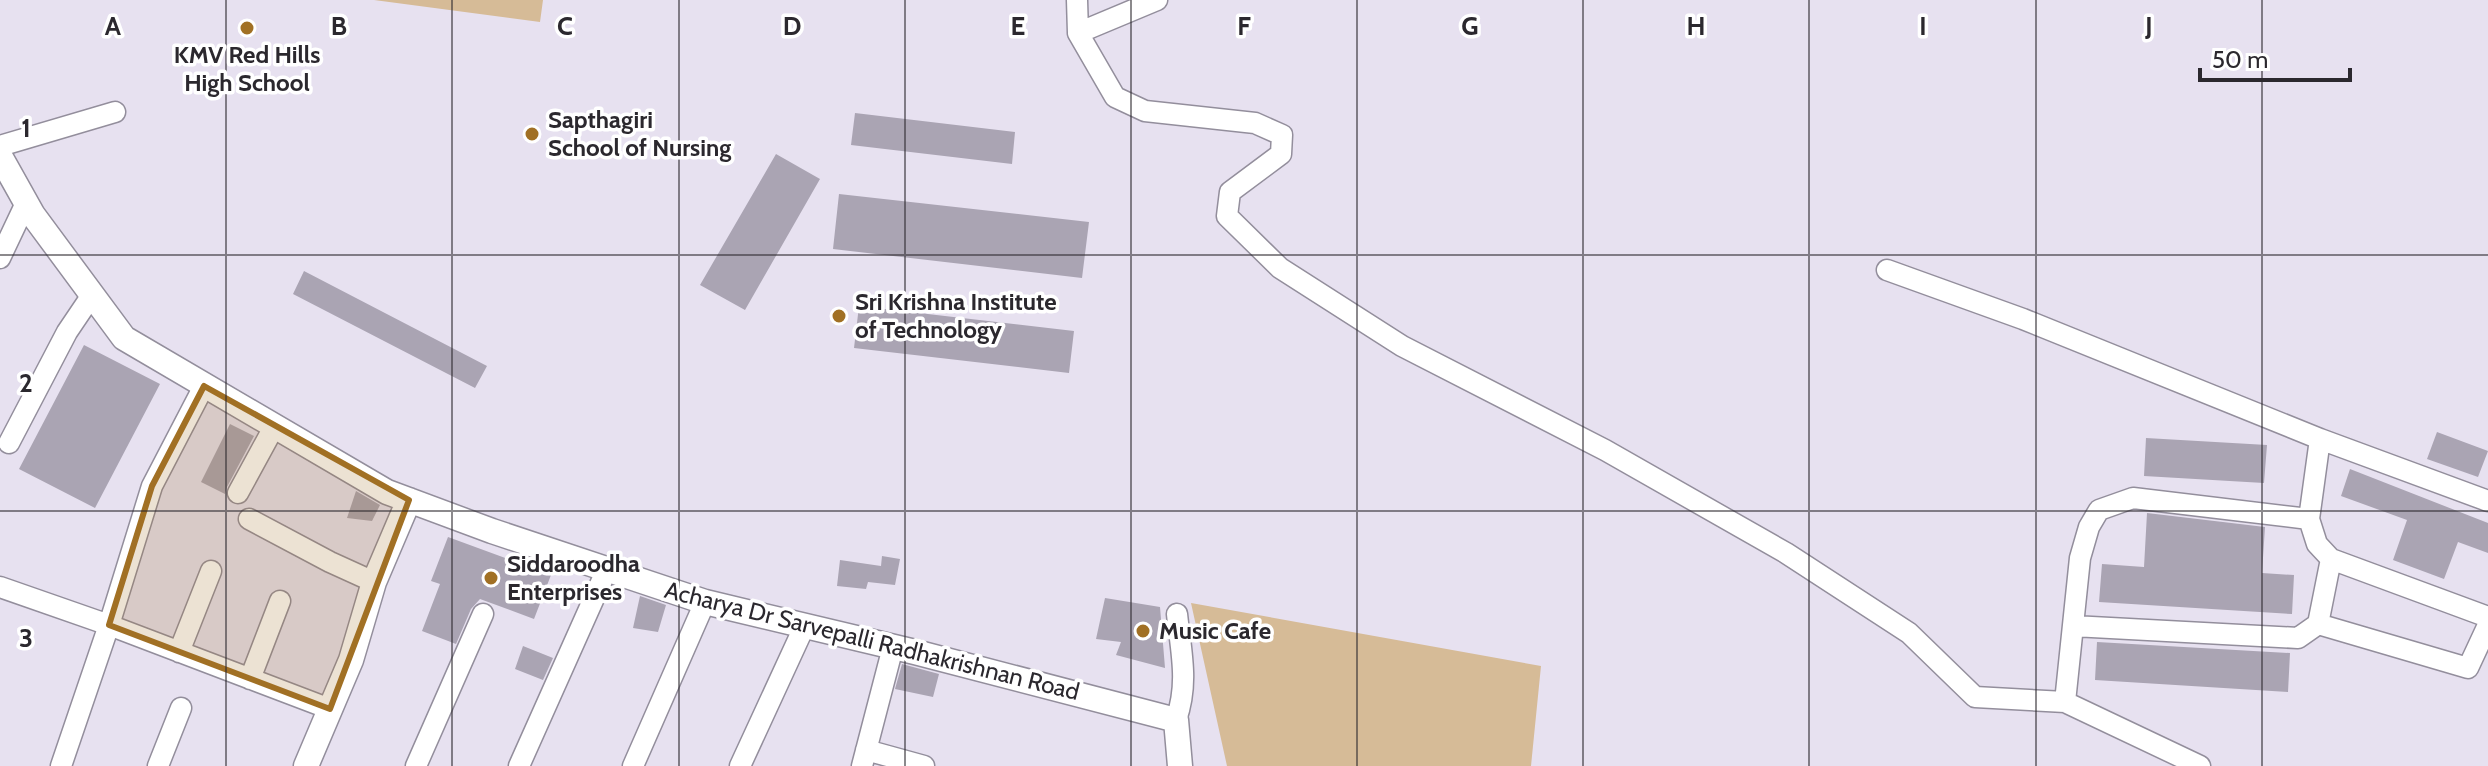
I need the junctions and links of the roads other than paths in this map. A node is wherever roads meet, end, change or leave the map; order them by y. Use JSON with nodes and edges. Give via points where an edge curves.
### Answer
{"nodes":[{"id":1,"x":1077,"y":0,"type":"edge"},
{"id":2,"x":1157,"y":0,"type":"edge"},
{"id":3,"x":1078,"y":33,"type":"junction"},
{"id":4,"x":115,"y":112,"type":"dead end"},
{"id":5,"x":0,"y":146,"type":"edge"},
{"id":6,"x":0,"y":156,"type":"edge"},
{"id":7,"x":26,"y":203,"type":"junction"},
{"id":8,"x":0,"y":258,"type":"edge"},
{"id":9,"x":1887,"y":270,"type":"dead end"},
{"id":10,"x":92,"y":295,"type":"junction"},
{"id":11,"x":204,"y":386,"type":"junction"},
{"id":12,"x":274,"y":427,"type":"junction"},
{"id":13,"x":2320,"y":439,"type":"junction"},
{"id":14,"x":9,"y":443,"type":"dead end"},
{"id":15,"x":238,"y":493,"type":"dead end"},
{"id":16,"x":409,"y":500,"type":"junction"},
{"id":17,"x":2488,"y":501,"type":"edge"},
{"id":18,"x":249,"y":519,"type":"dead end"},
{"id":19,"x":2309,"y":519,"type":"junction"},
{"id":20,"x":2331,"y":559,"type":"junction"},
{"id":21,"x":607,"y":569,"type":"junction"},
{"id":22,"x":211,"y":571,"type":"dead end"},
{"id":23,"x":374,"y":582,"type":"junction"},
{"id":24,"x":0,"y":587,"type":"edge"},
{"id":25,"x":280,"y":601,"type":"dead end"},
{"id":26,"x":705,"y":602,"type":"junction"},
{"id":27,"x":483,"y":614,"type":"dead end"},
{"id":28,"x":1177,"y":614,"type":"dead end"},
{"id":29,"x":2488,"y":617,"type":"edge"},
{"id":30,"x":2318,"y":624,"type":"junction"},
{"id":31,"x":109,"y":625,"type":"junction"},
{"id":32,"x":805,"y":625,"type":"junction"},
{"id":33,"x":2488,"y":625,"type":"edge"},
{"id":34,"x":2073,"y":626,"type":"junction"},
{"id":35,"x":893,"y":647,"type":"junction"},
{"id":36,"x":179,"y":652,"type":"junction"},
{"id":37,"x":250,"y":679,"type":"junction"},
{"id":38,"x":2065,"y":702,"type":"junction"},
{"id":39,"x":181,"y":708,"type":"dead end"},
{"id":40,"x":330,"y":709,"type":"junction"},
{"id":41,"x":1176,"y":720,"type":"junction"},
{"id":42,"x":864,"y":758,"type":"edge"},
{"id":43,"x":61,"y":766,"type":"edge"},
{"id":44,"x":158,"y":766,"type":"edge"},
{"id":45,"x":306,"y":766,"type":"edge"},
{"id":46,"x":416,"y":766,"type":"edge"},
{"id":47,"x":519,"y":766,"type":"edge"},
{"id":48,"x":633,"y":766,"type":"edge"},
{"id":49,"x":740,"y":766,"type":"edge"},
{"id":50,"x":924,"y":766,"type":"edge"},
{"id":51,"x":1180,"y":766,"type":"edge"},
{"id":52,"x":2200,"y":766,"type":"edge"}],
"edges":[{"from":1,"to":3,"type":"street"},
{"from":2,"to":3,"type":"street"},
{"from":3,"to":38,"type":"street","via":[[1115,97],[1145,111],[1255,123],[1282,135],[1281,154],[1230,192],[1227,216],[1280,268],[1402,346],[1605,450],[1786,553],[1909,633],[1975,697]]},
{"from":4,"to":5,"type":"street"},
{"from":6,"to":7,"type":"street","name":"Acharya Dr Sarvepalli Radhakrishnan Road"},
{"from":7,"to":8,"type":"street"},
{"from":7,"to":10,"type":"street","name":"Acharya Dr Sarvepalli Radhakrishnan Road"},
{"from":9,"to":13,"type":"street"},
{"from":10,"to":11,"type":"street","name":"Acharya Dr Sarvepalli Radhakrishnan Road","via":[[124,338]]},
{"from":10,"to":14,"type":"street"},
{"from":11,"to":12,"type":"street","name":"Acharya Dr Sarvepalli Radhakrishnan Road"},
{"from":11,"to":31,"type":"street","via":[[152,486]]},
{"from":12,"to":15,"type":"street"},
{"from":12,"to":16,"type":"street","name":"Acharya Dr Sarvepalli Radhakrishnan Road"},
{"from":13,"to":17,"type":"street"},
{"from":13,"to":19,"type":"street"},
{"from":16,"to":21,"type":"street","name":"Acharya Dr Sarvepalli Radhakrishnan Road"},
{"from":16,"to":23,"type":"street"},
{"from":18,"to":23,"type":"street"},
{"from":19,"to":20,"type":"street","via":[[2317,544]]},
{"from":19,"to":34,"type":"street","via":[[2133,498],[2099,510],[2080,558]]},
{"from":20,"to":29,"type":"street"},
{"from":20,"to":30,"type":"street"},
{"from":21,"to":26,"type":"street","name":"Acharya Dr Sarvepalli Radhakrishnan Road"},
{"from":21,"to":47,"type":"street"},
{"from":22,"to":36,"type":"street"},
{"from":23,"to":40,"type":"street"},
{"from":24,"to":31,"type":"street"},
{"from":25,"to":37,"type":"street"},
{"from":26,"to":32,"type":"street","name":"Acharya Dr Sarvepalli Radhakrishnan Road"},
{"from":26,"to":48,"type":"street"},
{"from":27,"to":46,"type":"street"},
{"from":28,"to":41,"type":"street","via":[[1185,685]]},
{"from":30,"to":33,"type":"street","via":[[2468,668]]},
{"from":30,"to":34,"type":"street","via":[[2298,638]]},
{"from":31,"to":36,"type":"street"},
{"from":31,"to":43,"type":"street"},
{"from":32,"to":35,"type":"street","name":"Acharya Dr Sarvepalli Radhakrishnan Road"},
{"from":32,"to":49,"type":"street"},
{"from":34,"to":38,"type":"street"},
{"from":35,"to":41,"type":"street","name":"Acharya Dr Sarvepalli Radhakrishnan Road"},
{"from":35,"to":42,"type":"street"},
{"from":36,"to":37,"type":"street"},
{"from":37,"to":40,"type":"street"},
{"from":38,"to":52,"type":"street"},
{"from":39,"to":44,"type":"street"},
{"from":40,"to":45,"type":"street"},
{"from":41,"to":51,"type":"street"},
{"from":42,"to":50,"type":"street"}]}
